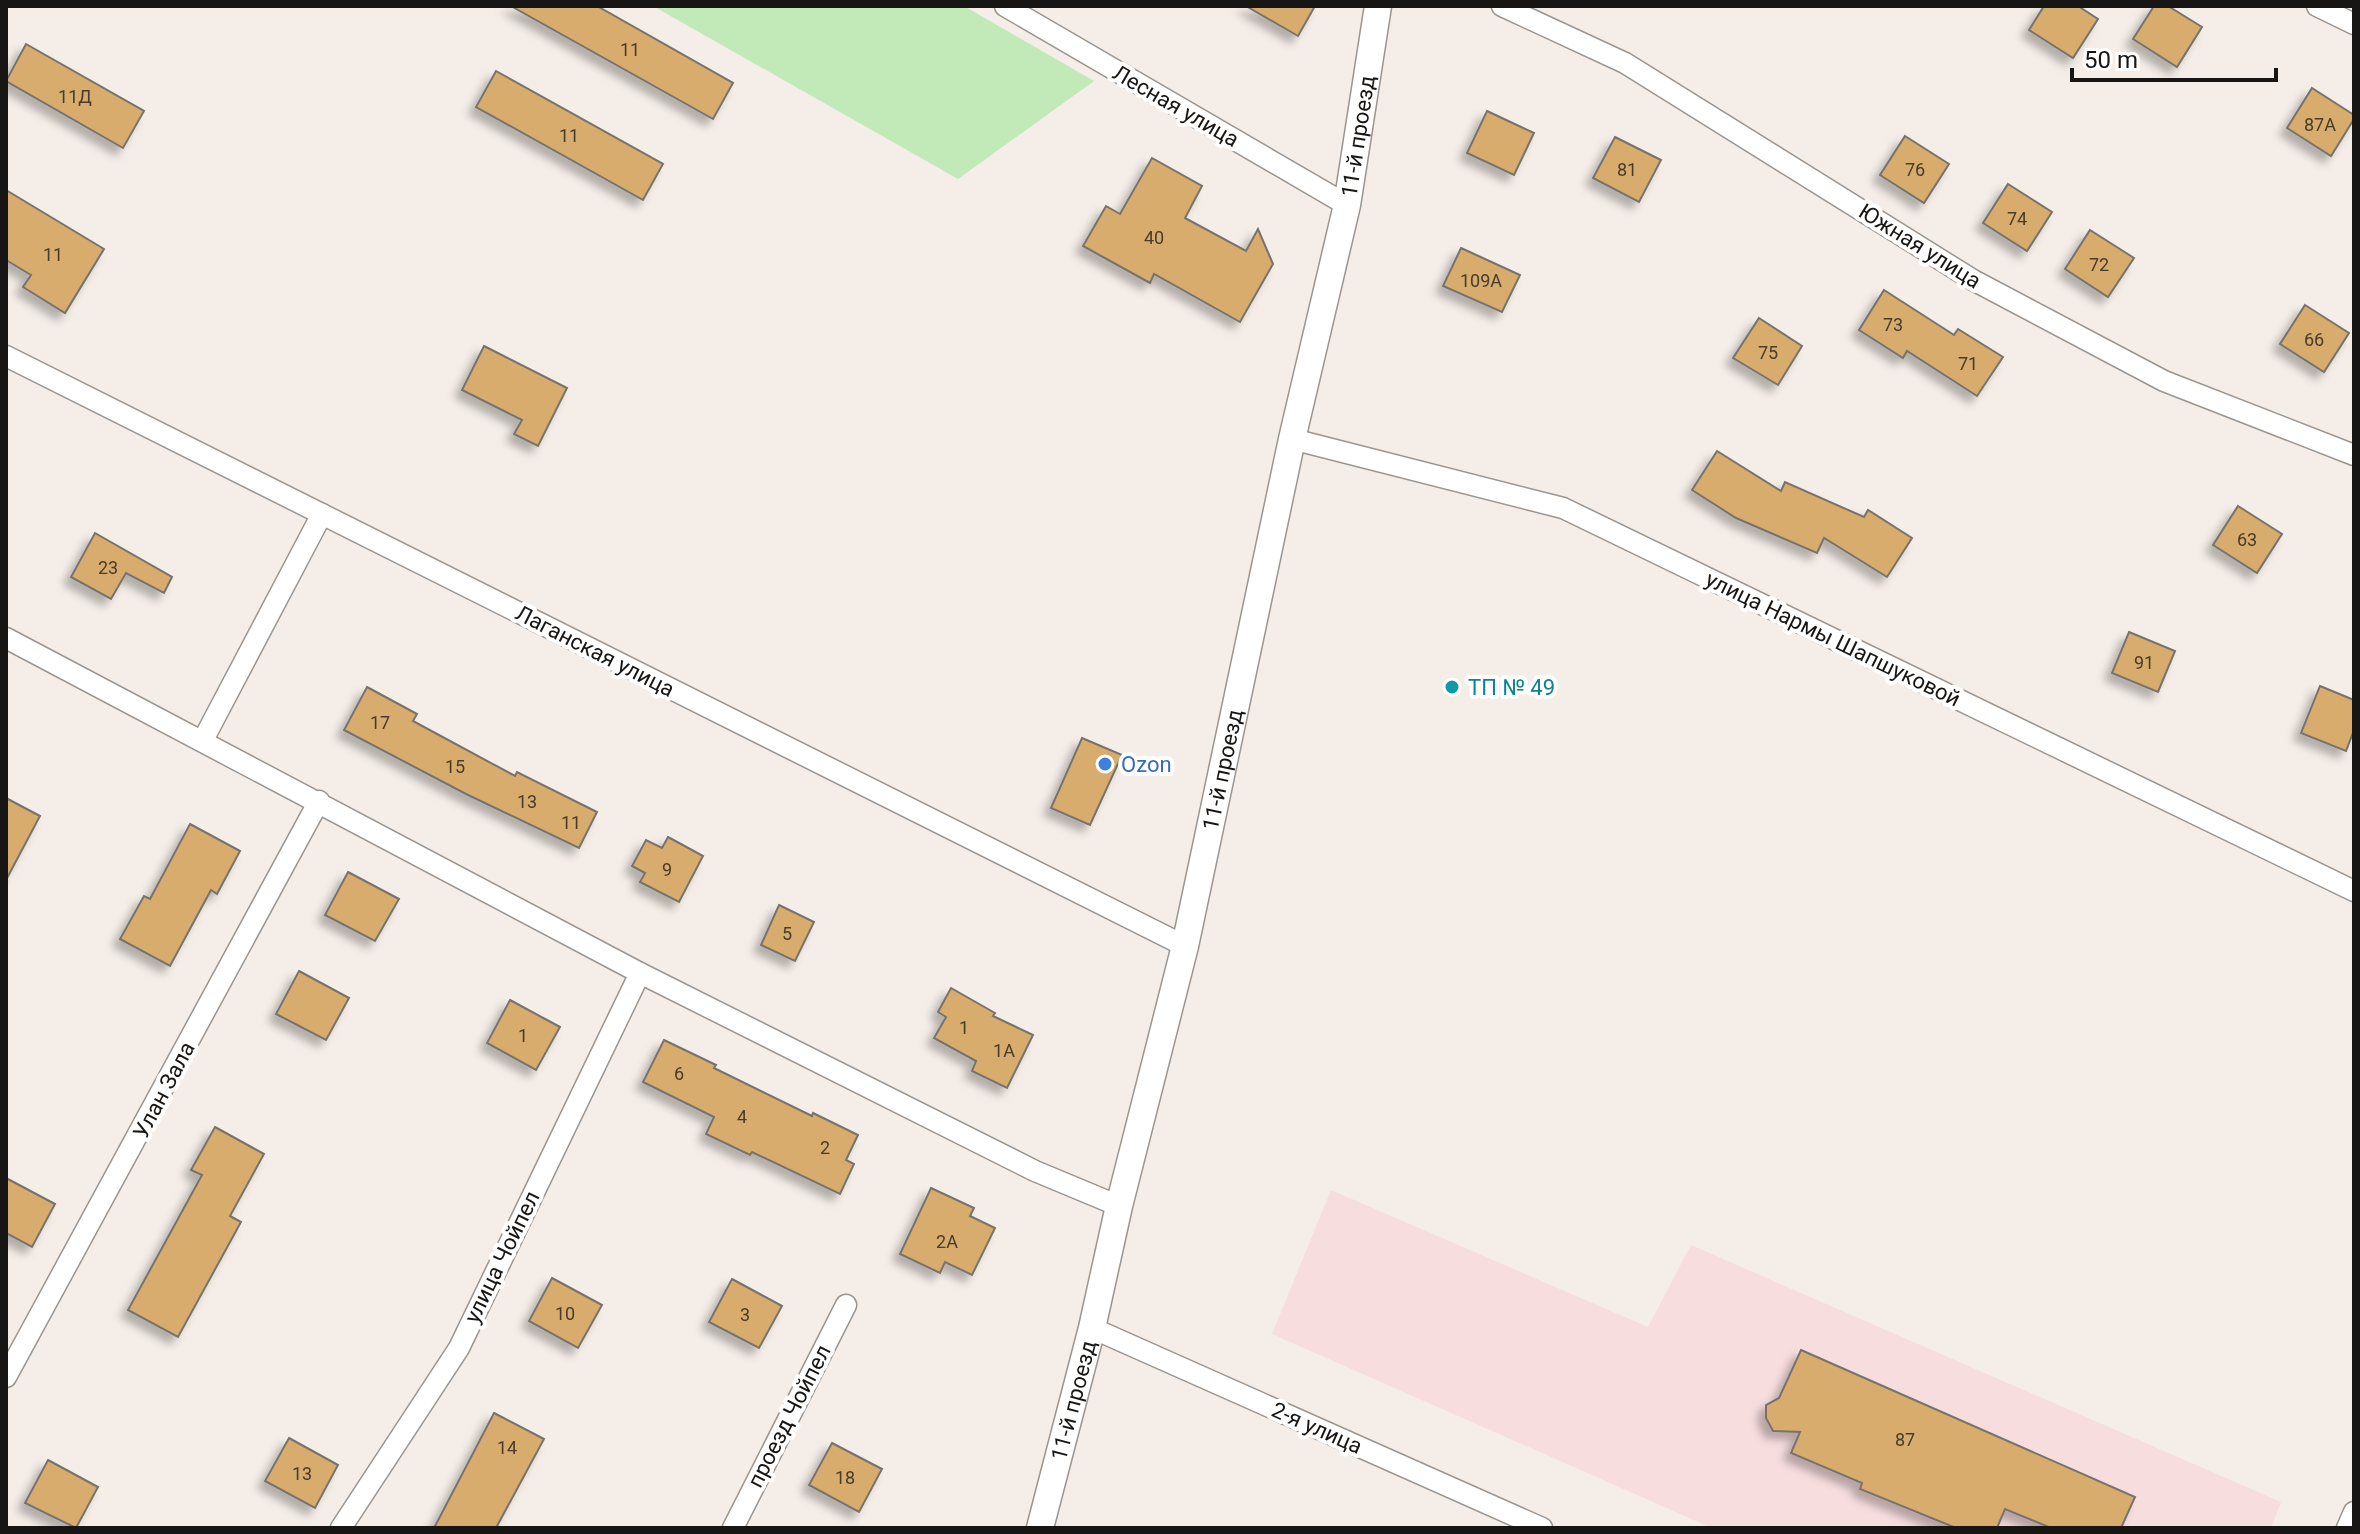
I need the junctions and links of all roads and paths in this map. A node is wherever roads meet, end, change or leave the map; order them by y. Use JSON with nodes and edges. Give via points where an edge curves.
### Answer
{"nodes":[{"id":1,"x":1005,"y":6,"type":"edge"},
{"id":2,"x":1378,"y":6,"type":"edge"},
{"id":3,"x":1502,"y":6,"type":"edge"},
{"id":4,"x":2317,"y":6,"type":"edge"},
{"id":5,"x":2354,"y":24,"type":"edge"},
{"id":6,"x":1347,"y":205,"type":"junction"},
{"id":7,"x":6,"y":356,"type":"edge"},
{"id":8,"x":1292,"y":439,"type":"junction"},
{"id":9,"x":2354,"y":455,"type":"edge"},
{"id":10,"x":322,"y":514,"type":"junction"},
{"id":11,"x":6,"y":638,"type":"edge"},
{"id":12,"x":203,"y":740,"type":"junction"},
{"id":13,"x":319,"y":801,"type":"junction"},
{"id":14,"x":2354,"y":891,"type":"edge"},
{"id":15,"x":1185,"y":946,"type":"junction"},
{"id":16,"x":640,"y":973,"type":"junction"},
{"id":17,"x":1119,"y":1206,"type":"junction"},
{"id":18,"x":846,"y":1305,"type":"dead end"},
{"id":19,"x":1092,"y":1328,"type":"junction"},
{"id":20,"x":6,"y":1377,"type":"edge"},
{"id":21,"x":2354,"y":1512,"type":"edge"},
{"id":22,"x":347,"y":1526,"type":"edge"},
{"id":23,"x":733,"y":1528,"type":"edge"},
{"id":24,"x":1040,"y":1528,"type":"edge"},
{"id":25,"x":1542,"y":1528,"type":"edge"},
{"id":26,"x":2347,"y":1528,"type":"edge"}],
"edges":[{"from":1,"to":6,"type":"street","name":"Лесная улица"},
{"from":2,"to":6,"type":"street","name":"11-й проезд"},
{"from":3,"to":9,"type":"street","name":"Южная улица","via":[[1625,63],[2027,309],[2164,381]]},
{"from":4,"to":5,"type":"street"},
{"from":6,"to":8,"type":"street","name":"11-й проезд"},
{"from":7,"to":10,"type":"street","name":"Лаганская улица"},
{"from":8,"to":14,"type":"street","name":"улица Нармы Шапшуковой","via":[[1563,508]]},
{"from":8,"to":15,"type":"street","name":"11-й проезд"},
{"from":10,"to":12,"type":"street"},
{"from":10,"to":15,"type":"street","name":"Лаганская улица"},
{"from":11,"to":12,"type":"street"},
{"from":12,"to":13,"type":"street"},
{"from":13,"to":16,"type":"street"},
{"from":13,"to":20,"type":"street","name":"Улан Зала"},
{"from":15,"to":17,"type":"street","name":"11-й проезд"},
{"from":16,"to":17,"type":"street","via":[[1035,1171]]},
{"from":16,"to":22,"type":"street","name":"улица Чойпел","via":[[459,1348]]},
{"from":17,"to":19,"type":"street","name":"11-й проезд"},
{"from":18,"to":23,"type":"street","name":"проезд Чойпел"},
{"from":19,"to":24,"type":"street","name":"11-й проезд"},
{"from":19,"to":25,"type":"street","name":"2-я улица"},
{"from":21,"to":26,"type":"street"}]}
